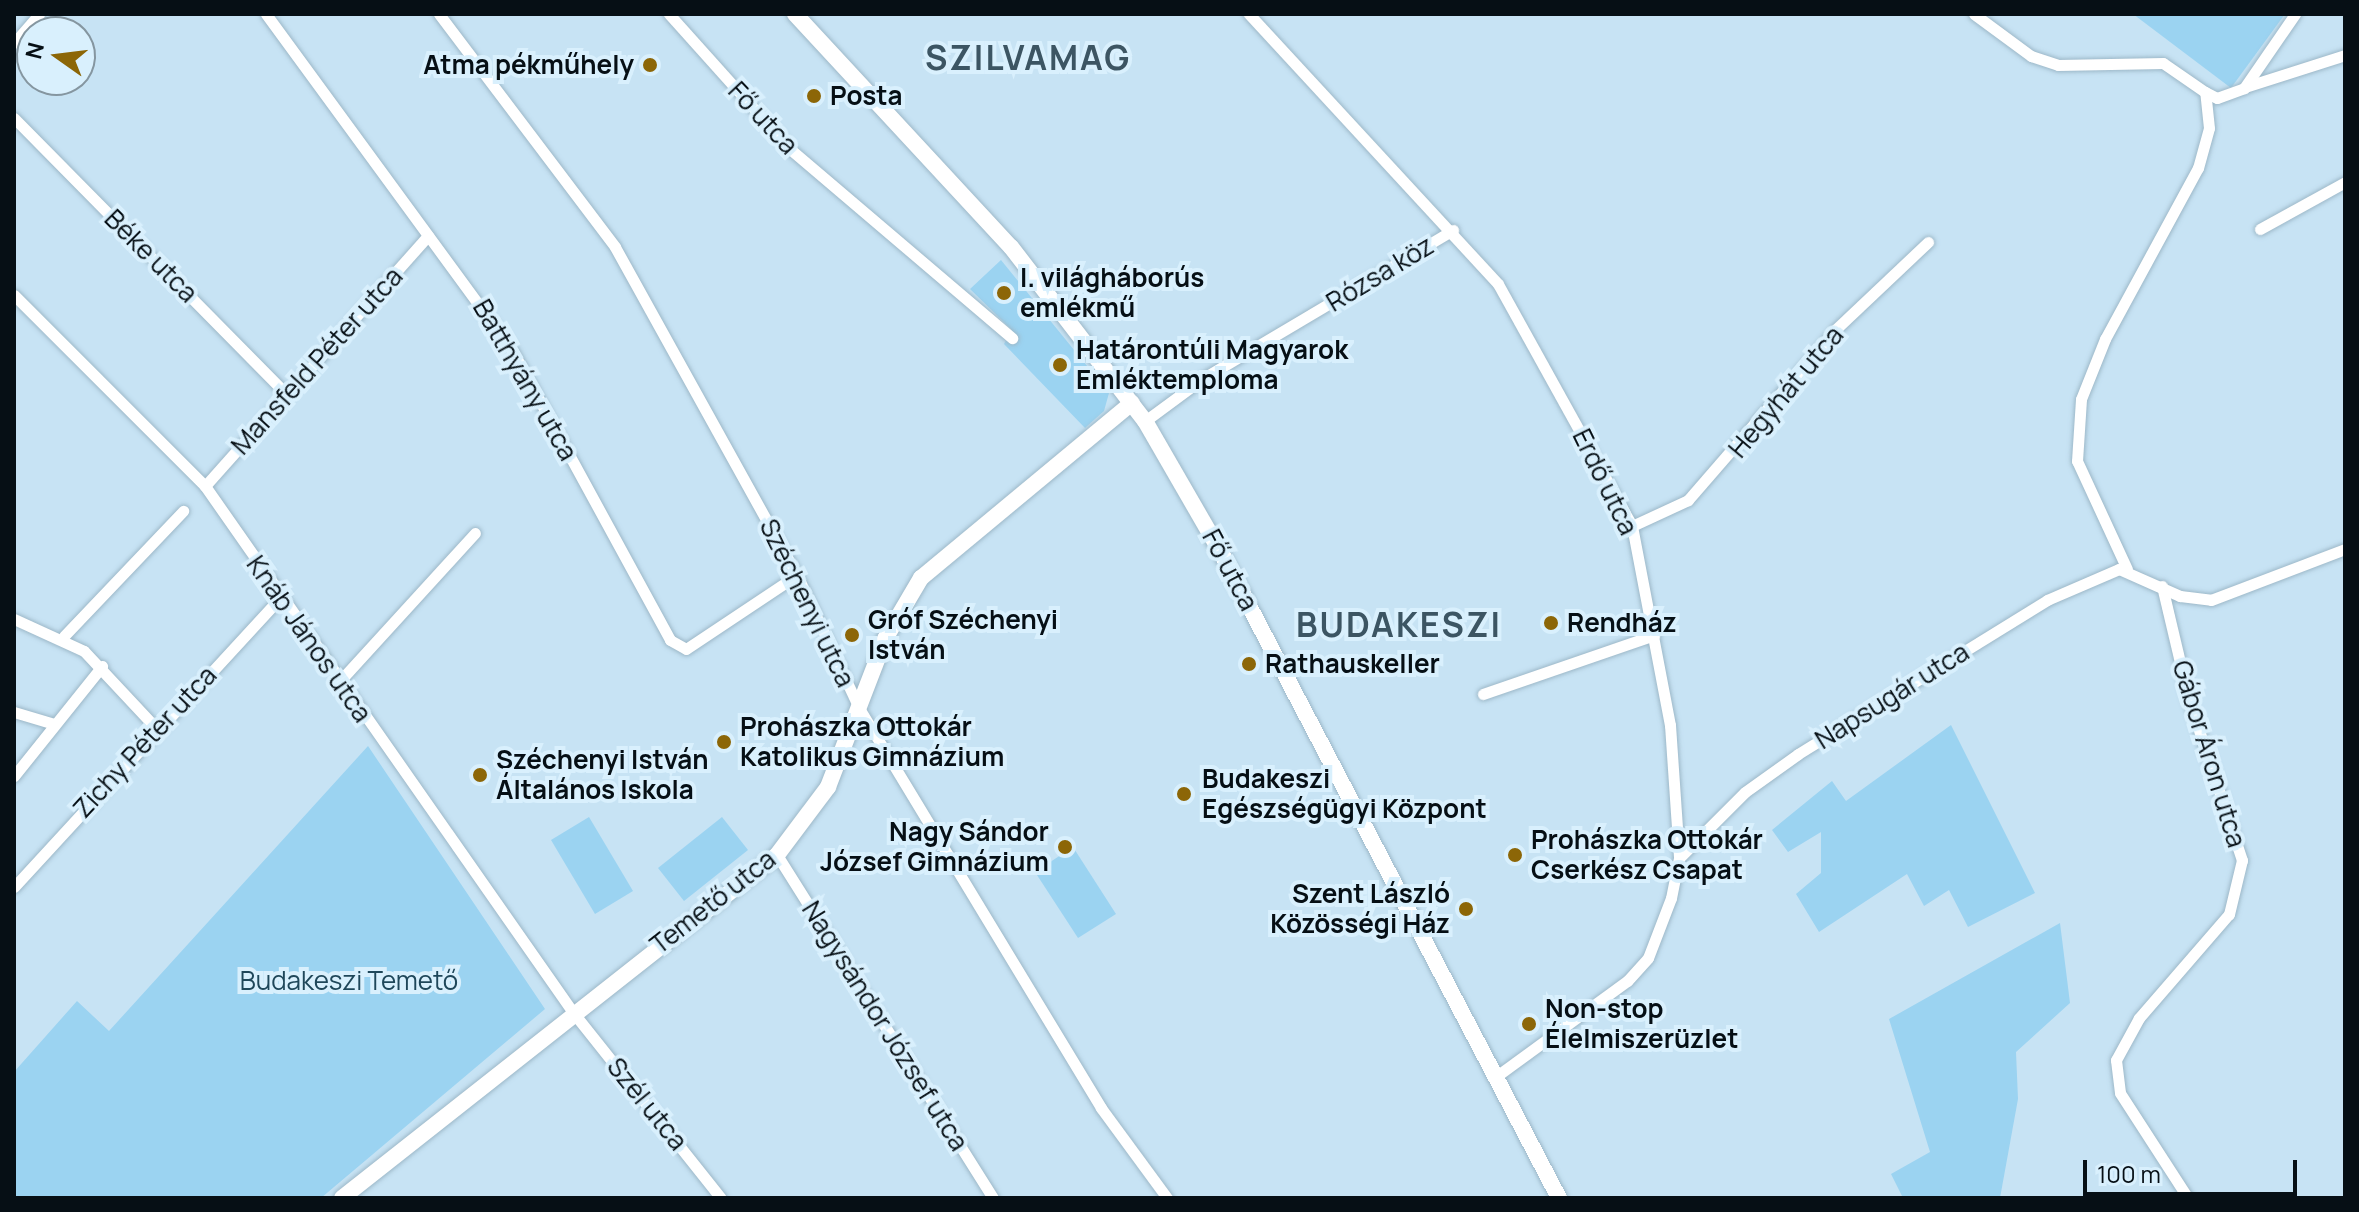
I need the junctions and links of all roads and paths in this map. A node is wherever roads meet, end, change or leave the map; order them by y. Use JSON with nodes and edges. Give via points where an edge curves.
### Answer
{"nodes":[{"id":1,"x":39,"y":14,"type":"edge"},
{"id":2,"x":266,"y":14,"type":"edge"},
{"id":3,"x":439,"y":14,"type":"edge"},
{"id":4,"x":669,"y":14,"type":"edge"},
{"id":5,"x":795,"y":14,"type":"edge"},
{"id":6,"x":1249,"y":14,"type":"edge"},
{"id":7,"x":1974,"y":14,"type":"edge"},
{"id":8,"x":2295,"y":14,"type":"edge"},
{"id":9,"x":14,"y":43,"type":"edge"},
{"id":10,"x":2345,"y":55,"type":"edge"},
{"id":11,"x":2244,"y":88,"type":"junction"},
{"id":12,"x":2205,"y":92,"type":"junction"},
{"id":13,"x":14,"y":118,"type":"edge"},
{"id":14,"x":2345,"y":182,"type":"edge"},
{"id":15,"x":2260,"y":229,"type":"dead end"},
{"id":16,"x":1453,"y":230,"type":"junction"},
{"id":17,"x":428,"y":236,"type":"junction"},
{"id":18,"x":1928,"y":242,"type":"dead end"},
{"id":19,"x":14,"y":295,"type":"edge"},
{"id":20,"x":1012,"y":338,"type":"dead end"},
{"id":21,"x":287,"y":395,"type":"junction"},
{"id":22,"x":1132,"y":403,"type":"junction"},
{"id":23,"x":1145,"y":421,"type":"junction"},
{"id":24,"x":205,"y":486,"type":"junction"},
{"id":25,"x":183,"y":511,"type":"dead end"},
{"id":26,"x":1632,"y":526,"type":"junction"},
{"id":27,"x":475,"y":533,"type":"dead end"},
{"id":28,"x":2345,"y":549,"type":"edge"},
{"id":29,"x":2127,"y":569,"type":"junction"},
{"id":30,"x":797,"y":575,"type":"junction"},
{"id":31,"x":2162,"y":586,"type":"junction"},
{"id":32,"x":279,"y":599,"type":"junction"},
{"id":33,"x":14,"y":619,"type":"edge"},
{"id":34,"x":1654,"y":635,"type":"junction"},
{"id":35,"x":64,"y":636,"type":"junction"},
{"id":36,"x":102,"y":666,"type":"junction"},
{"id":37,"x":338,"y":683,"type":"junction"},
{"id":38,"x":1483,"y":694,"type":"dead end"},
{"id":39,"x":859,"y":708,"type":"junction"},
{"id":40,"x":14,"y":712,"type":"edge"},
{"id":41,"x":54,"y":724,"type":"junction"},
{"id":42,"x":155,"y":727,"type":"junction"},
{"id":43,"x":14,"y":776,"type":"edge"},
{"id":44,"x":777,"y":855,"type":"junction"},
{"id":45,"x":1679,"y":858,"type":"junction"},
{"id":46,"x":14,"y":887,"type":"edge"},
{"id":47,"x":572,"y":1011,"type":"junction"},
{"id":48,"x":1494,"y":1078,"type":"junction"},
{"id":49,"x":342,"y":1198,"type":"edge"},
{"id":50,"x":721,"y":1198,"type":"edge"},
{"id":51,"x":993,"y":1198,"type":"edge"},
{"id":52,"x":1167,"y":1198,"type":"edge"},
{"id":53,"x":1559,"y":1198,"type":"edge"},
{"id":54,"x":2188,"y":1198,"type":"edge"}],
"edges":[{"from":1,"to":9,"type":"street"},
{"from":2,"to":17,"type":"street","name":"Batthyány utca"},
{"from":3,"to":30,"type":"street","name":"Széchenyi utca","via":[[615,247]]},
{"from":4,"to":20,"type":"street","name":"Fő utca","via":[[790,149]]},
{"from":5,"to":22,"type":"main road","name":"Fő utca","via":[[1011,247]]},
{"from":6,"to":16,"type":"street","name":"Erdő utca"},
{"from":7,"to":12,"type":"street","via":[[2031,56],[2058,65],[2163,63]]},
{"from":8,"to":11,"type":"street"},
{"from":10,"to":11,"type":"street"},
{"from":11,"to":12,"type":"street","via":[[2217,98]]},
{"from":12,"to":29,"type":"street","via":[[2209,128],[2198,168],[2105,339],[2081,399],[2077,461]]},
{"from":13,"to":21,"type":"street","name":"Béke utca"},
{"from":14,"to":15,"type":"street"},
{"from":16,"to":23,"type":"street","name":"Rózsa köz","via":[[1202,379]]},
{"from":16,"to":26,"type":"street","name":"Erdő utca","via":[[1530,334]]},
{"from":17,"to":21,"type":"street","name":"Mansfeld Péter utca"},
{"from":17,"to":30,"type":"street","name":"Batthyány utca","via":[[512,350],[670,640],[686,649]]},
{"from":18,"to":26,"type":"street","name":"Hegyhát utca","via":[[1835,330],[1688,500]]},
{"from":19,"to":24,"type":"street","name":"Knáb János utca"},
{"from":21,"to":24,"type":"street","name":"Mansfeld Péter utca"},
{"from":22,"to":23,"type":"main road","name":"Fő utca"},
{"from":22,"to":39,"type":"main road","name":"Temető utca","via":[[921,578],[885,639]]},
{"from":23,"to":48,"type":"main road","name":"Fő utca","via":[[1217,544]]},
{"from":24,"to":32,"type":"street","name":"Knáb János utca"},
{"from":25,"to":35,"type":"street"},
{"from":26,"to":34,"type":"street","name":"Erdő utca"},
{"from":27,"to":37,"type":"street"},
{"from":28,"to":31,"type":"street","via":[[2211,600]]},
{"from":29,"to":31,"type":"street"},
{"from":29,"to":45,"type":"street","name":"Napsugár utca","via":[[2047,600],[1848,721],[1745,792]]},
{"from":30,"to":39,"type":"street","name":"Széchenyi utca"},
{"from":31,"to":54,"type":"street","name":"Gábor Áron utca","via":[[2189,700],[2242,860],[2229,914],[2139,1018],[2116,1060],[2120,1093]]},
{"from":32,"to":37,"type":"street","name":"Knáb János utca"},
{"from":32,"to":42,"type":"street","name":"Zichy Péter utca"},
{"from":33,"to":35,"type":"street"},
{"from":34,"to":38,"type":"street"},
{"from":34,"to":45,"type":"street","name":"Erdő utca","via":[[1670,725]]},
{"from":35,"to":36,"type":"street"},
{"from":36,"to":41,"type":"street"},
{"from":36,"to":42,"type":"street"},
{"from":37,"to":47,"type":"street","name":"Knáb János utca"},
{"from":39,"to":44,"type":"main road","name":"Temető utca","via":[[828,787]]},
{"from":39,"to":52,"type":"street","name":"Széchenyi utca","via":[[1101,1108]]},
{"from":40,"to":41,"type":"street"},
{"from":41,"to":43,"type":"street"},
{"from":42,"to":46,"type":"street","name":"Zichy Péter utca"},
{"from":44,"to":47,"type":"main road","name":"Temető utca"},
{"from":44,"to":51,"type":"street","name":"Nagysándor József utca"},
{"from":45,"to":48,"type":"street","name":"Erdő utca","via":[[1648,958],[1558,1038]]},
{"from":47,"to":49,"type":"main road","name":"Temető utca"},
{"from":47,"to":50,"type":"street","name":"Szél utca"},
{"from":48,"to":53,"type":"main road","name":"Fő utca"}]}
